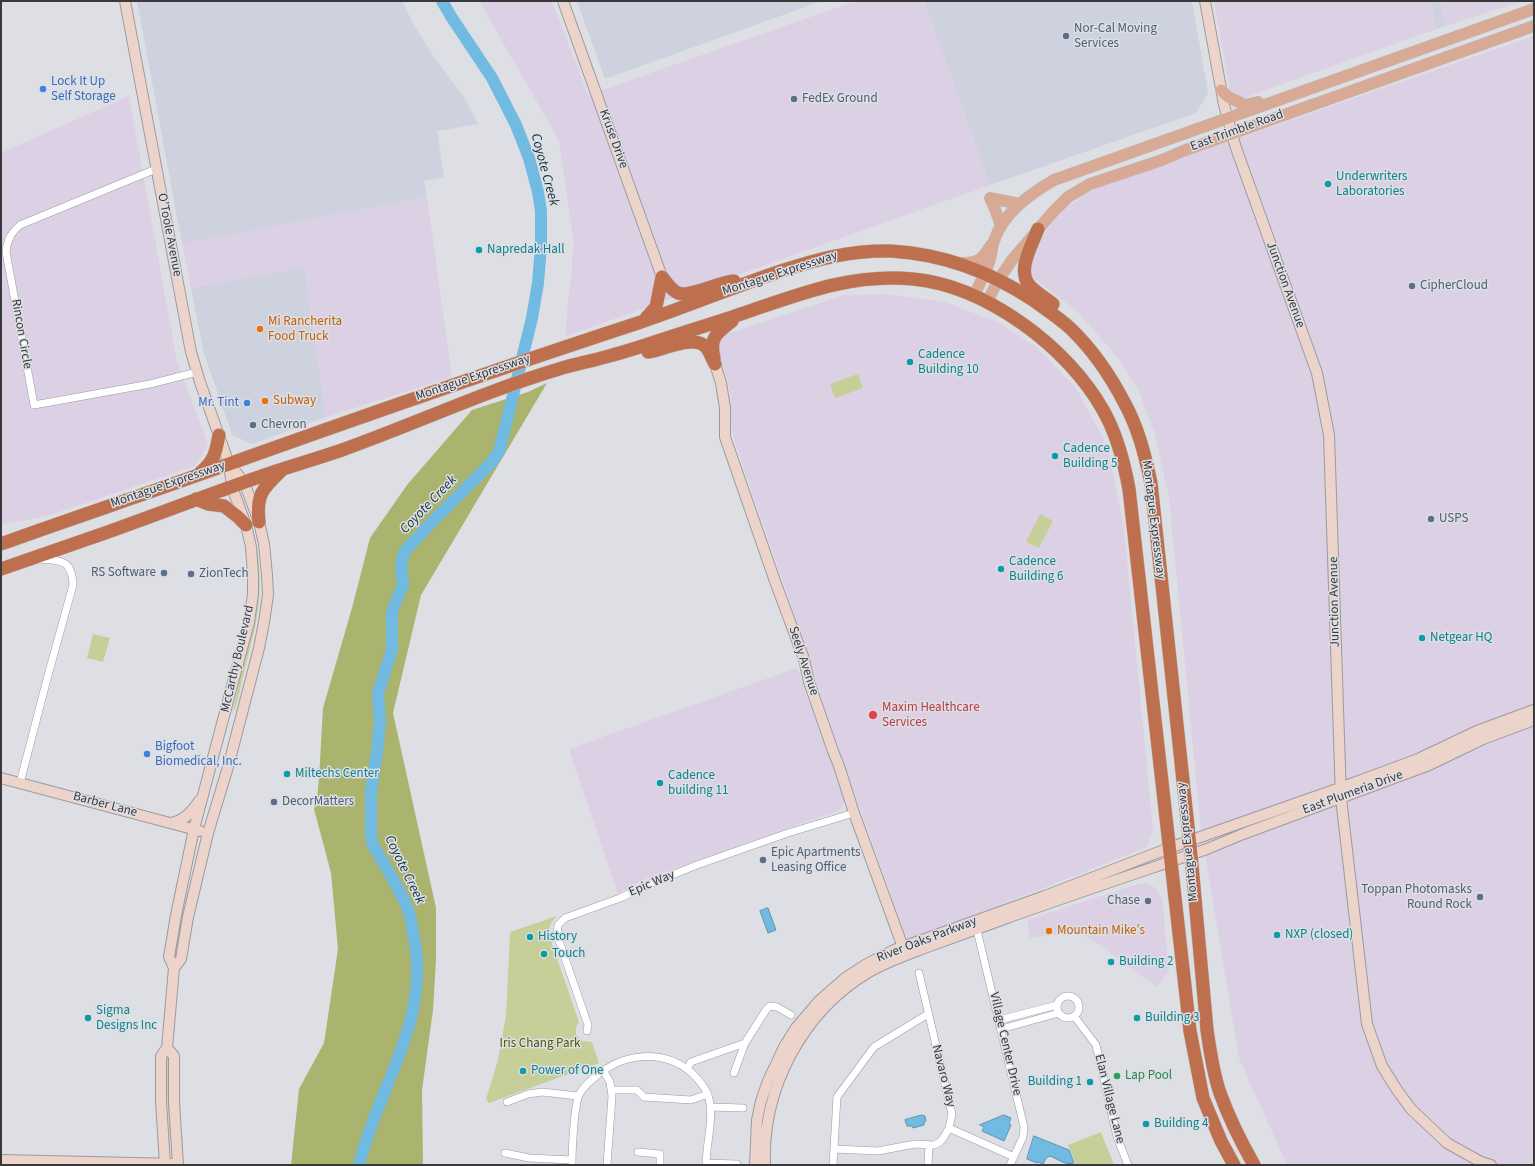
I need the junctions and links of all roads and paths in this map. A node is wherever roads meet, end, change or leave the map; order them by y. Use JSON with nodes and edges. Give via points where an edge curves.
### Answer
{"nodes":[{"id":1,"x":125,"y":1,"type":"edge"},
{"id":2,"x":564,"y":1,"type":"edge"},
{"id":3,"x":1205,"y":1,"type":"edge"},
{"id":4,"x":1534,"y":9,"type":"edge"},
{"id":5,"x":1534,"y":26,"type":"edge"},
{"id":6,"x":1221,"y":90,"type":"junction"},
{"id":7,"x":1303,"y":91,"type":"junction"},
{"id":8,"x":1228,"y":118,"type":"junction"},
{"id":9,"x":1232,"y":133,"type":"junction"},
{"id":10,"x":156,"y":168,"type":"junction"},
{"id":11,"x":1020,"y":204,"type":"junction"},
{"id":12,"x":1001,"y":226,"type":"junction"},
{"id":13,"x":1038,"y":229,"type":"junction"},
{"id":14,"x":994,"y":241,"type":"junction"},
{"id":15,"x":959,"y":264,"type":"junction"},
{"id":16,"x":984,"y":272,"type":"junction"},
{"id":17,"x":662,"y":277,"type":"junction"},
{"id":18,"x":758,"y":279,"type":"junction"},
{"id":19,"x":999,"y":279,"type":"junction"},
{"id":20,"x":974,"y":296,"type":"junction"},
{"id":21,"x":987,"y":302,"type":"junction"},
{"id":22,"x":741,"y":315,"type":"junction"},
{"id":23,"x":640,"y":322,"type":"junction"},
{"id":24,"x":1070,"y":328,"type":"junction"},
{"id":25,"x":611,"y":356,"type":"junction"},
{"id":26,"x":715,"y":364,"type":"junction"},
{"id":27,"x":197,"y":372,"type":"junction"},
{"id":28,"x":218,"y":435,"type":"junction"},
{"id":29,"x":229,"y":464,"type":"junction"},
{"id":30,"x":284,"y":468,"type":"junction"},
{"id":31,"x":197,"y":476,"type":"junction"},
{"id":32,"x":238,"y":484,"type":"junction"},
{"id":33,"x":196,"y":499,"type":"junction"},
{"id":34,"x":63,"y":522,"type":"junction"},
{"id":35,"x":259,"y":522,"type":"junction"},
{"id":36,"x":246,"y":525,"type":"junction"},
{"id":37,"x":1,"y":537,"type":"edge"},
{"id":38,"x":1,"y":544,"type":"edge"},
{"id":39,"x":30,"y":558,"type":"junction"},
{"id":40,"x":1,"y":569,"type":"edge"},
{"id":41,"x":1534,"y":710,"type":"edge"},
{"id":42,"x":1534,"y":720,"type":"edge"},
{"id":43,"x":1453,"y":748,"type":"junction"},
{"id":44,"x":1,"y":778,"type":"edge"},
{"id":45,"x":20,"y":783,"type":"junction"},
{"id":46,"x":204,"y":792,"type":"junction"},
{"id":47,"x":1341,"y":793,"type":"junction"},
{"id":48,"x":854,"y":813,"type":"junction"},
{"id":49,"x":171,"y":823,"type":"junction"},
{"id":50,"x":194,"y":829,"type":"junction"},
{"id":51,"x":208,"y":833,"type":"junction"},
{"id":52,"x":1188,"y":842,"type":"junction"},
{"id":53,"x":1169,"y":848,"type":"junction"},
{"id":54,"x":1191,"y":855,"type":"junction"},
{"id":55,"x":1170,"y":861,"type":"junction"},
{"id":56,"x":1084,"y":881,"type":"junction"},
{"id":57,"x":1039,"y":906,"type":"junction"},
{"id":58,"x":976,"y":925,"type":"junction"},
{"id":59,"x":904,"y":951,"type":"junction"},
{"id":60,"x":174,"y":968,"type":"junction"},
{"id":61,"x":919,"y":973,"type":"dead end"},
{"id":62,"x":1057,"y":1005,"type":"junction"},
{"id":63,"x":1059,"y":1013,"type":"junction"},
{"id":64,"x":928,"y":1014,"type":"junction"},
{"id":65,"x":791,"y":1015,"type":"dead end"},
{"id":66,"x":1074,"y":1016,"type":"junction"},
{"id":67,"x":999,"y":1020,"type":"junction"},
{"id":68,"x":1001,"y":1029,"type":"junction"},
{"id":69,"x":587,"y":1031,"type":"dead end"},
{"id":70,"x":745,"y":1043,"type":"junction"},
{"id":71,"x":167,"y":1048,"type":"junction"},
{"id":72,"x":687,"y":1069,"type":"junction"},
{"id":73,"x":603,"y":1070,"type":"junction"},
{"id":74,"x":734,"y":1073,"type":"dead end"},
{"id":75,"x":612,"y":1090,"type":"junction"},
{"id":76,"x":708,"y":1094,"type":"junction"},
{"id":77,"x":578,"y":1096,"type":"junction"},
{"id":78,"x":507,"y":1102,"type":"dead end"},
{"id":79,"x":710,"y":1107,"type":"junction"},
{"id":80,"x":743,"y":1108,"type":"dead end"},
{"id":81,"x":949,"y":1128,"type":"junction"},
{"id":82,"x":929,"y":1145,"type":"junction"},
{"id":83,"x":834,"y":1149,"type":"junction"},
{"id":84,"x":638,"y":1152,"type":"dead end"},
{"id":85,"x":505,"y":1153,"type":"dead end"},
{"id":86,"x":1014,"y":1157,"type":"junction"},
{"id":87,"x":1,"y":1160,"type":"edge"},
{"id":88,"x":572,"y":1163,"type":"edge"},
{"id":89,"x":165,"y":1164,"type":"edge"},
{"id":90,"x":706,"y":1164,"type":"edge"},
{"id":91,"x":737,"y":1164,"type":"edge"},
{"id":92,"x":178,"y":1165,"type":"edge"},
{"id":93,"x":607,"y":1165,"type":"edge"},
{"id":94,"x":660,"y":1165,"type":"edge"},
{"id":95,"x":755,"y":1165,"type":"edge"},
{"id":96,"x":765,"y":1165,"type":"edge"},
{"id":97,"x":833,"y":1165,"type":"edge"},
{"id":98,"x":928,"y":1165,"type":"edge"},
{"id":99,"x":1010,"y":1165,"type":"edge"},
{"id":100,"x":1128,"y":1165,"type":"edge"},
{"id":101,"x":1234,"y":1165,"type":"edge"},
{"id":102,"x":1254,"y":1165,"type":"edge"},
{"id":103,"x":1491,"y":1165,"type":"edge"}],
"edges":[{"from":1,"to":10,"type":"street","name":"O’Toole Avenue"},
{"from":2,"to":17,"type":"street","name":"Kruse Drive"},
{"from":3,"to":6,"type":"street","name":"Junction Avenue"},
{"from":4,"to":7,"type":"main road","name":"East Trimble Road"},
{"from":5,"to":9,"type":"main road","name":"East Trimble Road"},
{"from":6,"to":7,"type":"main road","via":[[1228,97],[1245,105]]},
{"from":6,"to":8,"type":"street","name":"Junction Avenue"},
{"from":7,"to":8,"type":"main road","name":"East Trimble Road"},
{"from":8,"to":9,"type":"street","name":"Junction Avenue"},
{"from":8,"to":11,"type":"main road","name":"East Trimble Road","via":[[1070,174],[1039,189]]},
{"from":9,"to":13,"type":"main road","name":"East Trimble Road","via":[[1090,184],[1068,197]]},
{"from":9,"to":47,"type":"street","name":"Junction Avenue","via":[[1317,373],[1329,435]]},
{"from":10,"to":27,"type":"street","name":"O’Toole Avenue"},
{"from":10,"to":27,"type":"street","name":"Rincon Circle","via":[[20,225],[11,234],[6,252],[34,405],[150,384]]},
{"from":11,"to":12,"type":"main road","name":"East Trimble Road"},
{"from":11,"to":12,"type":"main road","via":[[990,198]]},
{"from":12,"to":14,"type":"main road","name":"East Trimble Road"},
{"from":13,"to":19,"type":"main road","name":"East Trimble Road"},
{"from":13,"to":24,"type":"highway","via":[[1024,270],[1025,276],[1029,285],[1061,310]]},
{"from":14,"to":15,"type":"main road","name":"East Trimble Road","via":[[982,259]]},
{"from":14,"to":16,"type":"main road","name":"East Trimble Road","via":[[990,260]]},
{"from":15,"to":16,"type":"highway","name":"Montague Expressway"},
{"from":15,"to":18,"type":"highway","name":"Montague Expressway","via":[[913,253],[867,251],[822,258]]},
{"from":16,"to":19,"type":"highway","name":"Montague Expressway"},
{"from":16,"to":20,"type":"main road","name":"East Trimble Road"},
{"from":17,"to":18,"type":"highway","via":[[679,294],[689,294],[724,282]]},
{"from":17,"to":23,"type":"highway","via":[[656,307]]},
{"from":18,"to":23,"type":"highway","name":"Montague Expressway"},
{"from":19,"to":21,"type":"main road","name":"East Trimble Road"},
{"from":19,"to":24,"type":"highway","name":"Montague Expressway","via":[[1054,314]]},
{"from":20,"to":21,"type":"highway","name":"Montague Expressway"},
{"from":20,"to":22,"type":"highway","name":"Montague Expressway","via":[[925,281],[864,279],[808,290]]},
{"from":21,"to":53,"type":"highway","name":"Montague Expressway","via":[[1026,327],[1064,358],[1087,386],[1114,432],[1129,489]]},
{"from":22,"to":25,"type":"highway","name":"Montague Expressway"},
{"from":22,"to":26,"type":"highway","via":[[714,337]]},
{"from":23,"to":29,"type":"highway","name":"Montague Expressway","via":[[468,379]]},
{"from":24,"to":52,"type":"highway","name":"Montague Expressway","via":[[1102,364],[1124,402],[1145,458],[1152,491]]},
{"from":25,"to":26,"type":"highway","via":[[652,352],[685,342],[695,342],[706,347]]},
{"from":25,"to":30,"type":"highway","name":"Montague Expressway","via":[[553,371],[344,450]]},
{"from":26,"to":48,"type":"street","name":"Seely Avenue","via":[[725,408],[725,437],[804,659],[809,682]]},
{"from":27,"to":28,"type":"street","name":"O’Toole Avenue"},
{"from":28,"to":29,"type":"street","name":"O’Toole Avenue"},
{"from":28,"to":31,"type":"highway","via":[[217,451],[210,464]]},
{"from":29,"to":31,"type":"highway","name":"Montague Expressway"},
{"from":29,"to":32,"type":"street","name":"McCarthy Boulevard"},
{"from":30,"to":32,"type":"highway","name":"Montague Expressway"},
{"from":30,"to":35,"type":"highway","via":[[261,492],[257,507]]},
{"from":31,"to":34,"type":"highway","name":"Montague Expressway"},
{"from":32,"to":33,"type":"highway","name":"Montague Expressway"},
{"from":32,"to":35,"type":"street","name":"McCarthy Boulevard"},
{"from":32,"to":36,"type":"street","name":"McCarthy Boulevard"},
{"from":33,"to":36,"type":"highway","via":[[224,506]]},
{"from":33,"to":39,"type":"highway","name":"Montague Expressway"},
{"from":34,"to":37,"type":"highway"},
{"from":34,"to":38,"type":"highway","name":"Montague Expressway"},
{"from":35,"to":51,"type":"street","name":"McCarthy Boulevard","via":[[264,544],[268,595],[264,622],[228,767]]},
{"from":36,"to":46,"type":"street","name":"McCarthy Boulevard","via":[[253,575],[250,619]]},
{"from":39,"to":40,"type":"highway","name":"Montague Expressway"},
{"from":39,"to":45,"type":"street","via":[[60,561],[68,565],[73,573],[73,585]]},
{"from":41,"to":43,"type":"street","name":"East Plumeria Drive","via":[[1477,732]]},
{"from":42,"to":43,"type":"street","name":"East Plumeria Drive"},
{"from":43,"to":47,"type":"street","name":"East Plumeria Drive","via":[[1418,759]]},
{"from":44,"to":45,"type":"street","name":"Barber Lane"},
{"from":45,"to":49,"type":"street","name":"Barber Lane"},
{"from":46,"to":49,"type":"street","via":[[196,807],[186,817]]},
{"from":46,"to":50,"type":"street","name":"McCarthy Boulevard"},
{"from":47,"to":52,"type":"street","name":"East Plumeria Drive"},
{"from":47,"to":54,"type":"street","name":"East Plumeria Drive"},
{"from":47,"to":103,"type":"street","name":"Junction Avenue","via":[[1366,1018],[1382,1066],[1396,1090],[1431,1129],[1447,1143]]},
{"from":48,"to":59,"type":"street","name":"Seely Avenue"},
{"from":48,"to":69,"type":"street","name":"Epic Way","via":[[788,833],[697,866],[565,918],[558,925],[558,935],[588,1025]]},
{"from":49,"to":50,"type":"street","name":"Barber Lane"},
{"from":50,"to":51,"type":"street","name":"Barber Lane"},
{"from":50,"to":60,"type":"street","name":"McCarthy Boulevard","via":[[169,957]]},
{"from":51,"to":60,"type":"street","name":"McCarthy Boulevard","via":[[181,959]]},
{"from":52,"to":53,"type":"street","name":"East Plumeria Drive"},
{"from":52,"to":54,"type":"highway","name":"Montague Expressway"},
{"from":53,"to":55,"type":"highway","name":"Montague Expressway"},
{"from":53,"to":56,"type":"street"},
{"from":54,"to":55,"type":"street","name":"East Plumeria Drive"},
{"from":54,"to":102,"type":"highway","name":"Montague Expressway","via":[[1211,1058],[1220,1092],[1237,1134]]},
{"from":55,"to":57,"type":"street","name":"River Oaks Parkway"},
{"from":55,"to":101,"type":"highway","name":"Montague Expressway","via":[[1190,1031],[1203,1098]]},
{"from":56,"to":57,"type":"street","via":[[1077,889],[1047,900]]},
{"from":56,"to":58,"type":"street"},
{"from":57,"to":58,"type":"street","name":"River Oaks Parkway"},
{"from":58,"to":59,"type":"street","name":"River Oaks Parkway"},
{"from":58,"to":67,"type":"street","name":"Village Center Drive"},
{"from":59,"to":95,"type":"street","name":"River Oaks Parkway","via":[[878,958],[849,976],[818,1000],[796,1028],[776,1061],[761,1101],[757,1120]]},
{"from":59,"to":96,"type":"street","name":"River Oaks Parkway","via":[[844,989],[817,1016],[796,1045],[785,1065],[771,1103],[767,1122]]},
{"from":60,"to":71,"type":"street","name":"McCarthy Boulevard"},
{"from":61,"to":64,"type":"street","name":"Navaro Way"},
{"from":62,"to":63,"type":"street"},
{"from":62,"to":66,"type":"street","via":[[1066,997],[1074,999],[1078,1008]]},
{"from":62,"to":67,"type":"street"},
{"from":63,"to":66,"type":"street","via":[[1066,1018]]},
{"from":63,"to":68,"type":"street"},
{"from":64,"to":81,"type":"street","name":"Navaro Way","via":[[952,1114]]},
{"from":64,"to":83,"type":"street","via":[[874,1047],[837,1097]]},
{"from":65,"to":70,"type":"street","via":[[770,1006]]},
{"from":66,"to":100,"type":"street","name":"Elan Village Lane","via":[[1096,1045],[1117,1137]]},
{"from":67,"to":68,"type":"street","name":"Village Center Drive"},
{"from":68,"to":86,"type":"street","name":"Village Center Drive","via":[[1024,1127],[1023,1137]]},
{"from":70,"to":72,"type":"street","via":[[692,1062]]},
{"from":70,"to":74,"type":"street"},
{"from":71,"to":89,"type":"street","name":"McCarthy Boulevard","via":[[161,1056]]},
{"from":71,"to":92,"type":"street","name":"McCarthy Boulevard","via":[[174,1056]]},
{"from":72,"to":73,"type":"street","via":[[655,1056],[642,1056],[623,1060]]},
{"from":72,"to":76,"type":"street"},
{"from":73,"to":75,"type":"street"},
{"from":73,"to":77,"type":"street","via":[[588,1082]]},
{"from":75,"to":76,"type":"street","via":[[637,1090],[644,1097],[691,1100]]},
{"from":75,"to":93,"type":"street"},
{"from":76,"to":79,"type":"street"},
{"from":77,"to":78,"type":"street","via":[[542,1092]]},
{"from":77,"to":88,"type":"street"},
{"from":79,"to":80,"type":"street"},
{"from":79,"to":90,"type":"street"},
{"from":81,"to":82,"type":"street","via":[[940,1142]]},
{"from":81,"to":86,"type":"street"},
{"from":82,"to":83,"type":"street","via":[[902,1146],[878,1151]]},
{"from":82,"to":98,"type":"street"},
{"from":83,"to":97,"type":"street"},
{"from":84,"to":94,"type":"street","via":[[660,1154]]},
{"from":85,"to":88,"type":"street"},
{"from":86,"to":99,"type":"street","name":"Village Center Drive"},
{"from":87,"to":89,"type":"street"},
{"from":89,"to":92,"type":"street"},
{"from":90,"to":91,"type":"street"}]}
